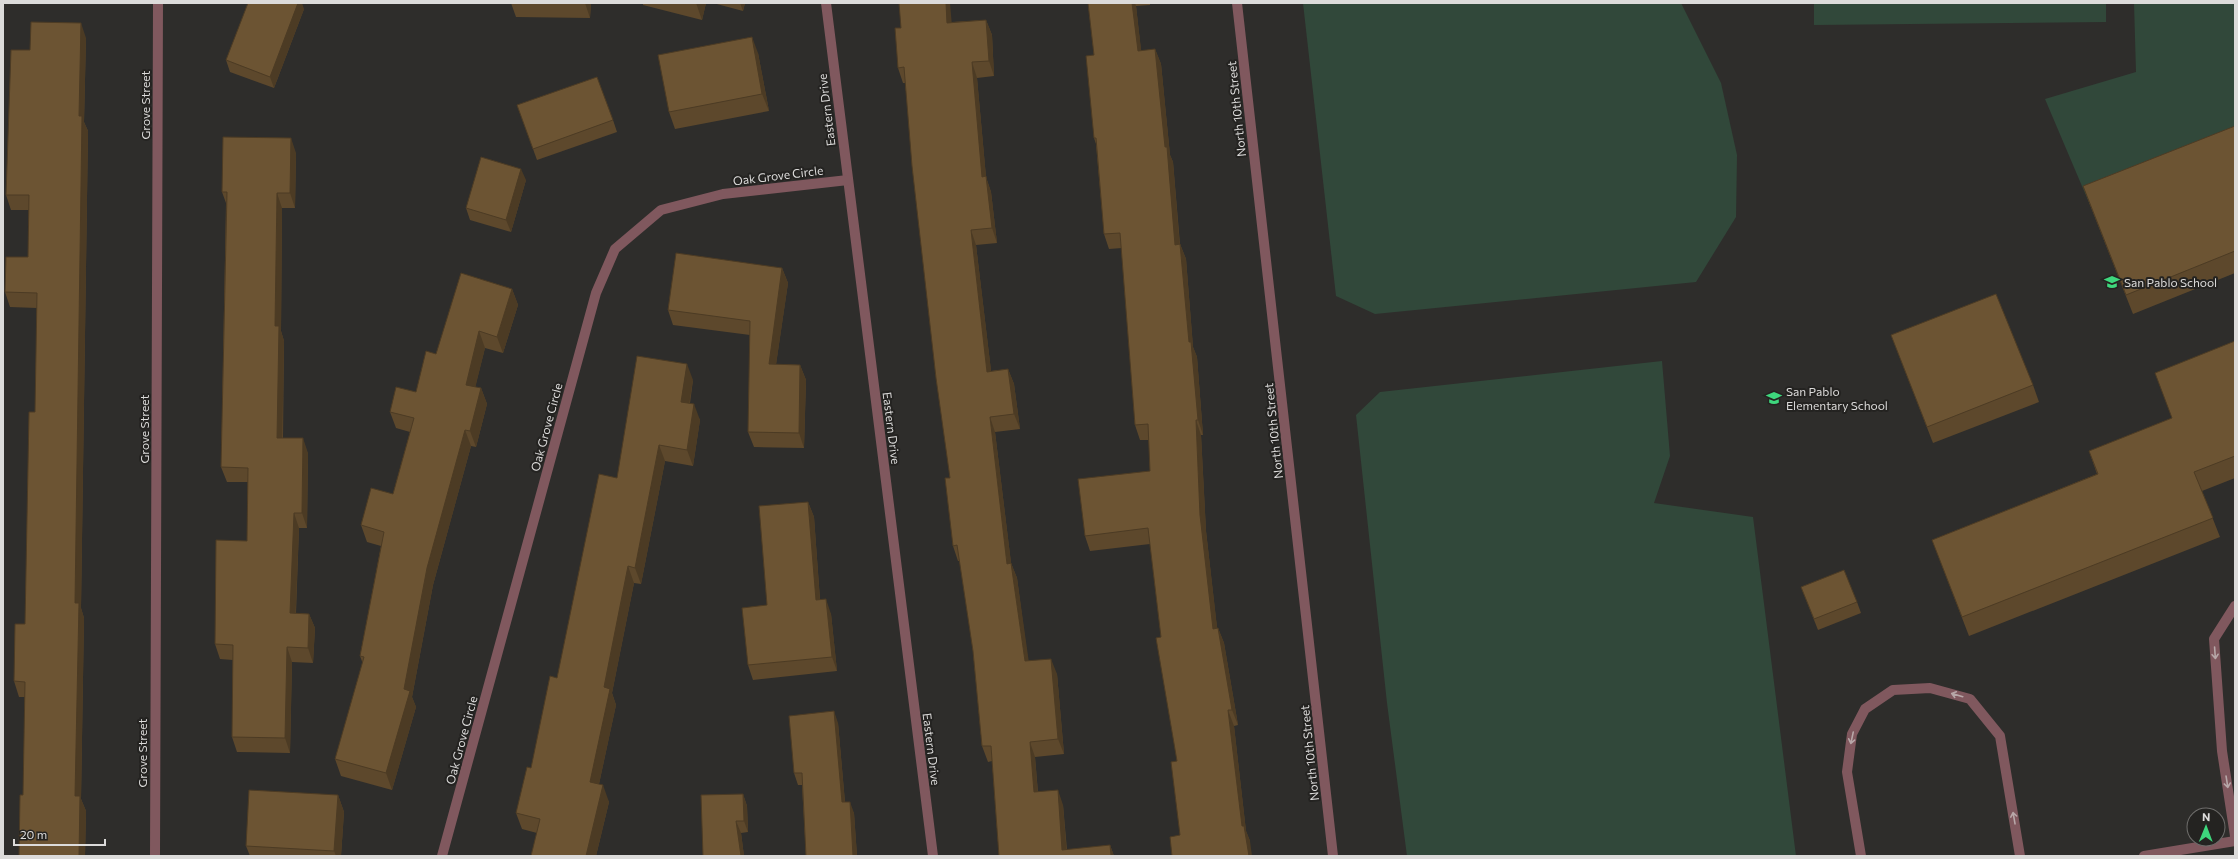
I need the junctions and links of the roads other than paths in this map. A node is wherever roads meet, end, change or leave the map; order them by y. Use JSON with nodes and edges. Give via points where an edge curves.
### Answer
{"nodes":[{"id":1,"x":158,"y":3,"type":"edge"},
{"id":2,"x":826,"y":3,"type":"edge"},
{"id":3,"x":1238,"y":3,"type":"edge"},
{"id":4,"x":848,"y":180,"type":"junction"},
{"id":5,"x":2235,"y":606,"type":"edge"},
{"id":6,"x":2235,"y":836,"type":"edge"},
{"id":7,"x":2235,"y":841,"type":"edge"},
{"id":8,"x":155,"y":856,"type":"edge"},
{"id":9,"x":442,"y":856,"type":"edge"},
{"id":10,"x":933,"y":856,"type":"edge"},
{"id":11,"x":1333,"y":856,"type":"edge"},
{"id":12,"x":1861,"y":856,"type":"edge"},
{"id":13,"x":2020,"y":856,"type":"edge"},
{"id":14,"x":2144,"y":856,"type":"edge"}],
"edges":[{"from":1,"to":8,"type":"street","name":"Grove Street"},
{"from":2,"to":4,"type":"street","name":"Eastern Drive"},
{"from":3,"to":11,"type":"street","name":"North 10th Street"},
{"from":4,"to":9,"type":"street","name":"Oak Grove Circle","via":[[723,194],[661,210],[616,249],[596,293]]},
{"from":4,"to":10,"type":"street","name":"Eastern Drive"},
{"from":5,"to":6,"type":"street","one_way":true,"via":[[2214,639],[2222,751]]},
{"from":7,"to":14,"type":"street"},
{"from":13,"to":12,"type":"street","one_way":true,"via":[[2000,736],[1970,699],[1930,688],[1893,690],[1865,709],[1852,734],[1847,772]]}]}
